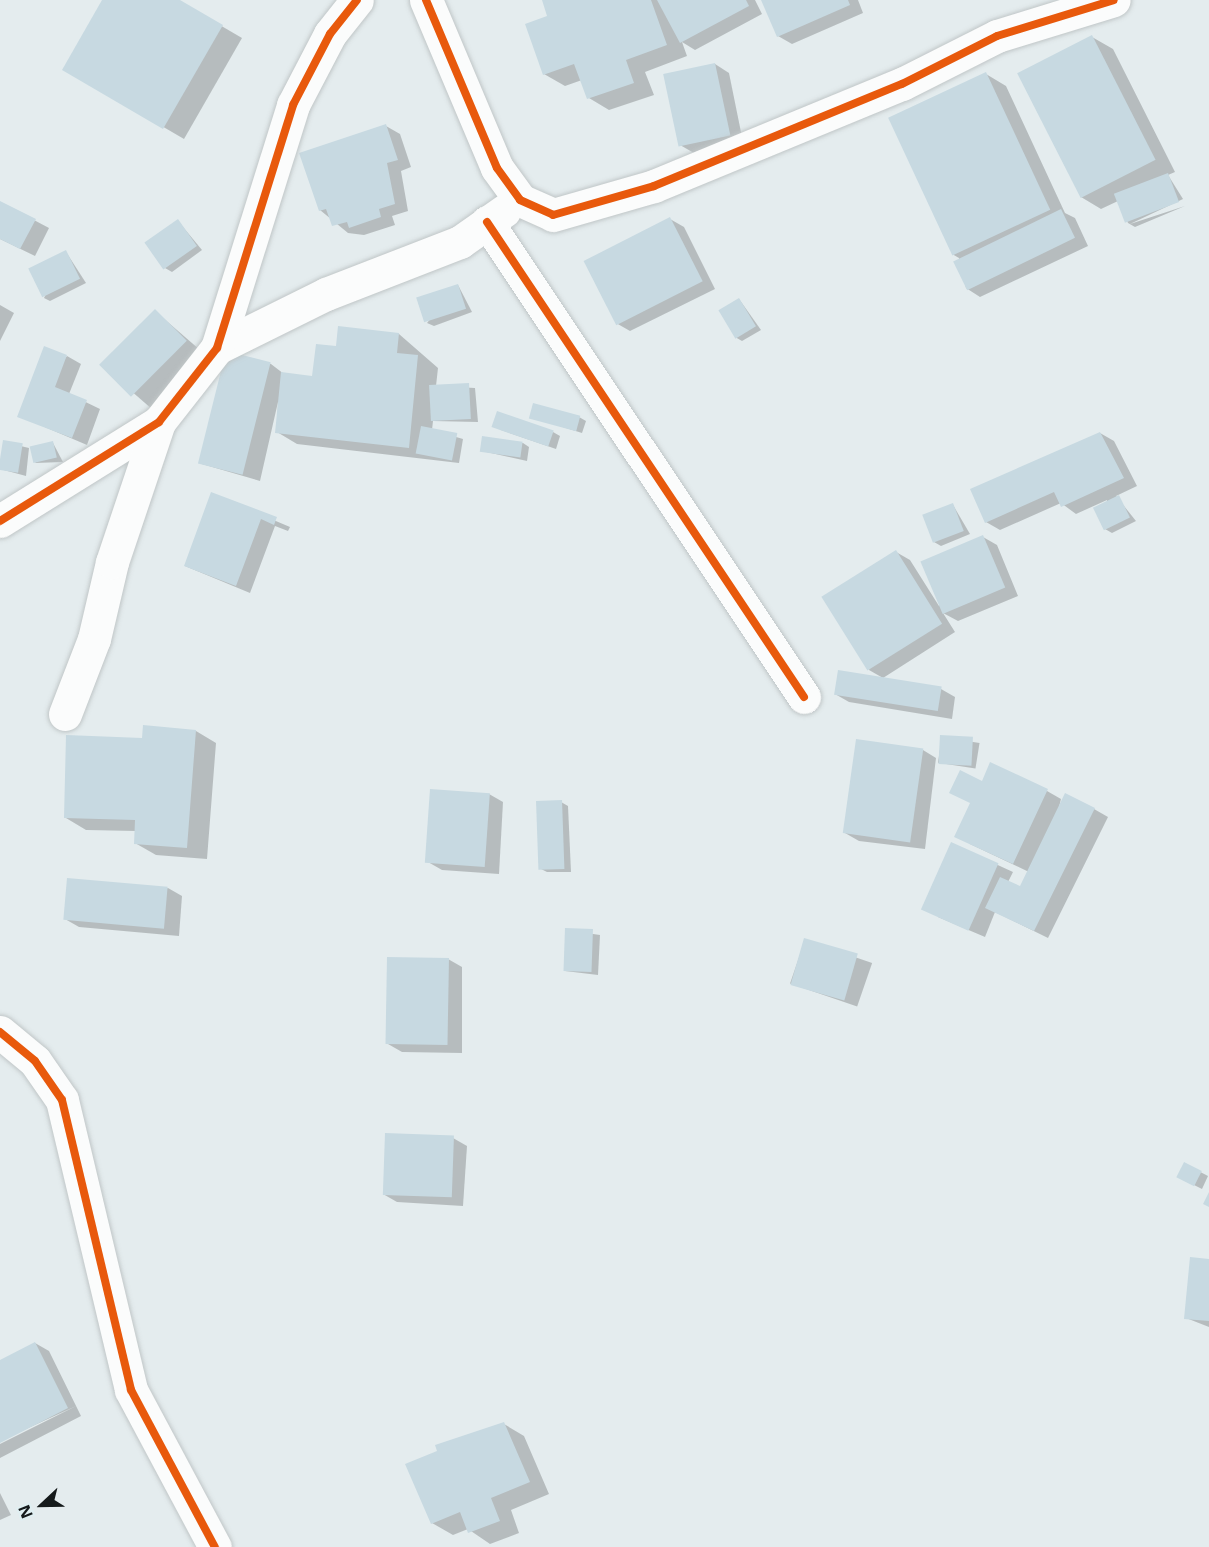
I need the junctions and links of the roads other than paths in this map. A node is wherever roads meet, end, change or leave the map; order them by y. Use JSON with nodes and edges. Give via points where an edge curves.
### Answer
{"nodes":[{"id":1,"x":357,"y":0,"type":"edge"},
{"id":2,"x":426,"y":0,"type":"edge"},
{"id":3,"x":1114,"y":0,"type":"edge"},
{"id":4,"x":1034,"y":12,"type":"edge"},
{"id":5,"x":520,"y":200,"type":"junction"},
{"id":6,"x":487,"y":222,"type":"junction"},
{"id":7,"x":217,"y":348,"type":"junction"},
{"id":8,"x":159,"y":422,"type":"junction"},
{"id":9,"x":0,"y":521,"type":"edge"},
{"id":10,"x":804,"y":696,"type":"dead end"},
{"id":11,"x":65,"y":714,"type":"dead end"},
{"id":12,"x":0,"y":1032,"type":"edge"},
{"id":13,"x":215,"y":1547,"type":"edge"}],
"edges":[{"from":1,"to":7,"type":"street","via":[[330,34],[292,105]]},
{"from":2,"to":5,"type":"street","via":[[497,168]]},
{"from":3,"to":4,"type":"street"},
{"from":4,"to":5,"type":"street","via":[[654,186],[553,215]]},
{"from":5,"to":6,"type":"street"},
{"from":6,"to":7,"type":"street","via":[[460,242],[326,294]]},
{"from":6,"to":10,"type":"street"},
{"from":7,"to":8,"type":"street"},
{"from":8,"to":9,"type":"street"},
{"from":8,"to":11,"type":"street"},
{"from":12,"to":13,"type":"street","via":[[35,1061],[62,1100],[131,1390]]}]}
